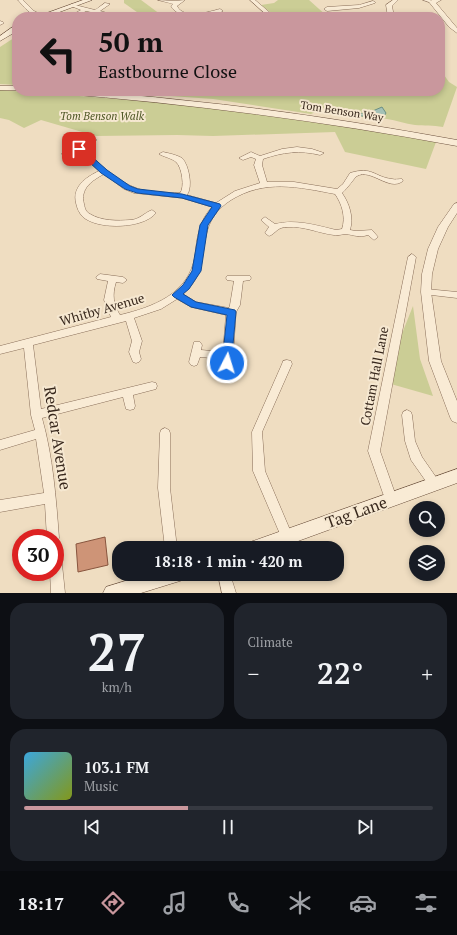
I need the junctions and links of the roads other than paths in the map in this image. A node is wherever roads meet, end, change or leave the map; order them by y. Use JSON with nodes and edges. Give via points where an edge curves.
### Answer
{"nodes":[{"id":1,"x":20,"y":0,"type":"edge"},
{"id":2,"x":89,"y":0,"type":"edge"},
{"id":3,"x":160,"y":0,"type":"edge"},
{"id":4,"x":183,"y":0,"type":"edge"},
{"id":5,"x":252,"y":0,"type":"edge"},
{"id":6,"x":396,"y":0,"type":"edge"},
{"id":7,"x":432,"y":1,"type":"edge"},
{"id":8,"x":69,"y":2,"type":"edge"},
{"id":9,"x":176,"y":3,"type":"junction"},
{"id":10,"x":379,"y":3,"type":"edge"},
{"id":11,"x":107,"y":4,"type":"dead end"},
{"id":12,"x":327,"y":9,"type":"dead end"},
{"id":13,"x":84,"y":10,"type":"junction"},
{"id":14,"x":96,"y":11,"type":"junction"},
{"id":15,"x":220,"y":11,"type":"dead end"},
{"id":16,"x":32,"y":12,"type":"edge"},
{"id":17,"x":50,"y":12,"type":"edge"},
{"id":18,"x":80,"y":12,"type":"edge"},
{"id":19,"x":100,"y":12,"type":"edge"},
{"id":20,"x":180,"y":12,"type":"edge"},
{"id":21,"x":208,"y":12,"type":"edge"},
{"id":22,"x":265,"y":12,"type":"edge"},
{"id":23,"x":389,"y":12,"type":"edge"},
{"id":24,"x":442,"y":12,"type":"edge"},
{"id":25,"x":445,"y":16,"type":"edge"},
{"id":26,"x":454,"y":26,"type":"edge"},
{"id":27,"x":12,"y":31,"type":"edge"},
{"id":28,"x":457,"y":31,"type":"edge"},
{"id":29,"x":0,"y":39,"type":"edge"},
{"id":30,"x":0,"y":88,"type":"edge"},
{"id":31,"x":12,"y":88,"type":"edge"},
{"id":32,"x":122,"y":96,"type":"edge"},
{"id":33,"x":94,"y":140,"type":"dead end"},
{"id":34,"x":453,"y":142,"type":"edge"},
{"id":35,"x":79,"y":149,"type":"junction"},
{"id":36,"x":182,"y":151,"type":"dead end"},
{"id":37,"x":320,"y":153,"type":"dead end"},
{"id":38,"x":66,"y":154,"type":"dead end"},
{"id":39,"x":163,"y":154,"type":"dead end"},
{"id":40,"x":172,"y":157,"type":"junction"},
{"id":41,"x":243,"y":158,"type":"dead end"},
{"id":42,"x":260,"y":158,"type":"junction"},
{"id":43,"x":104,"y":171,"type":"junction"},
{"id":44,"x":399,"y":181,"type":"dead end"},
{"id":45,"x":264,"y":184,"type":"junction"},
{"id":46,"x":338,"y":192,"type":"junction"},
{"id":47,"x":182,"y":196,"type":"junction"},
{"id":48,"x":217,"y":206,"type":"junction"},
{"id":49,"x":457,"y":206,"type":"edge"},
{"id":50,"x":152,"y":213,"type":"dead end"},
{"id":51,"x":265,"y":220,"type":"dead end"},
{"id":52,"x":345,"y":230,"type":"junction"},
{"id":53,"x":372,"y":232,"type":"dead end"},
{"id":54,"x":412,"y":258,"type":"dead end"},
{"id":55,"x":100,"y":277,"type":"dead end"},
{"id":56,"x":239,"y":278,"type":"dead end"},
{"id":57,"x":426,"y":292,"type":"junction"},
{"id":58,"x":177,"y":295,"type":"junction"},
{"id":59,"x":457,"y":295,"type":"edge"},
{"id":60,"x":231,"y":312,"type":"junction"},
{"id":61,"x":129,"y":317,"type":"junction"},
{"id":62,"x":117,"y":319,"type":"junction"},
{"id":63,"x":28,"y":343,"type":"junction"},
{"id":64,"x":0,"y":350,"type":"edge"},
{"id":65,"x":196,"y":354,"type":"dead end"},
{"id":66,"x":136,"y":359,"type":"dead end"},
{"id":67,"x":287,"y":364,"type":"dead end"},
{"id":68,"x":152,"y":386,"type":"dead end"},
{"id":69,"x":127,"y":392,"type":"junction"},
{"id":70,"x":130,"y":406,"type":"dead end"},
{"id":71,"x":36,"y":415,"type":"junction"},
{"id":72,"x":406,"y":415,"type":"dead end"},
{"id":73,"x":457,"y":417,"type":"edge"},
{"id":74,"x":41,"y":432,"type":"junction"},
{"id":75,"x":165,"y":433,"type":"dead end"},
{"id":76,"x":0,"y":445,"type":"edge"},
{"id":77,"x":457,"y":476,"type":"edge"},
{"id":78,"x":434,"y":483,"type":"junction"},
{"id":79,"x":50,"y":497,"type":"junction"},
{"id":80,"x":391,"y":499,"type":"junction"},
{"id":81,"x":0,"y":506,"type":"edge"},
{"id":82,"x":52,"y":529,"type":"edge"},
{"id":83,"x":288,"y":537,"type":"junction"},
{"id":84,"x":170,"y":541,"type":"edge"},
{"id":85,"x":276,"y":541,"type":"edge"},
{"id":86,"x":57,"y":581,"type":"edge"},
{"id":87,"x":152,"y":581,"type":"edge"},
{"id":88,"x":226,"y":581,"type":"edge"},
{"id":89,"x":58,"y":593,"type":"edge"},
{"id":90,"x":112,"y":593,"type":"edge"},
{"id":91,"x":229,"y":593,"type":"edge"}],
"edges":[{"from":1,"to":16,"type":"street"},
{"from":2,"to":8,"type":"main road"},
{"from":3,"to":9,"type":"street"},
{"from":4,"to":9,"type":"street"},
{"from":5,"to":22,"type":"street"},
{"from":6,"to":10,"type":"street"},
{"from":7,"to":24,"type":"street"},
{"from":8,"to":13,"type":"street"},
{"from":8,"to":17,"type":"main road"},
{"from":9,"to":20,"type":"street","via":[[174,6]]},
{"from":10,"to":12,"type":"street"},
{"from":10,"to":23,"type":"street"},
{"from":11,"to":14,"type":"street"},
{"from":13,"to":14,"type":"street"},
{"from":13,"to":18,"type":"street"},
{"from":14,"to":19,"type":"street"},
{"from":15,"to":21,"type":"street"},
{"from":25,"to":26,"type":"street"},
{"from":26,"to":28,"type":"street"},
{"from":27,"to":29,"type":"main road"},
{"from":30,"to":31,"type":"main road"},
{"from":32,"to":34,"type":"main road","name":"Tom Benson Way","via":[[315,118]]},
{"from":33,"to":35,"type":"street"},
{"from":35,"to":38,"type":"street"},
{"from":35,"to":43,"type":"street"},
{"from":36,"to":40,"type":"street"},
{"from":37,"to":42,"type":"street","via":[[311,147]]},
{"from":39,"to":40,"type":"street"},
{"from":40,"to":47,"type":"street","via":[[179,160],[186,178],[186,191]]},
{"from":41,"to":42,"type":"street","via":[[249,151]]},
{"from":42,"to":45,"type":"street","via":[[258,165]]},
{"from":43,"to":47,"type":"street","via":[[127,188]]},
{"from":43,"to":50,"type":"street","via":[[90,178],[80,191],[78,198],[83,212],[101,221],[141,224]]},
{"from":44,"to":46,"type":"street","via":[[391,185],[374,174],[356,173]]},
{"from":45,"to":46,"type":"street","name":"Whitby Avenue","via":[[290,184]]},
{"from":45,"to":48,"type":"street","name":"Whitby Avenue","via":[[239,192]]},
{"from":46,"to":52,"type":"street","via":[[343,200],[348,220]]},
{"from":47,"to":48,"type":"street"},
{"from":48,"to":58,"type":"street","name":"Whitby Avenue","via":[[204,225],[197,271]]},
{"from":49,"to":57,"type":"street","via":[[440,232],[433,249]]},
{"from":51,"to":52,"type":"street","via":[[271,230],[286,224],[298,224],[336,233]]},
{"from":52,"to":53,"type":"street","via":[[356,234]]},
{"from":54,"to":80,"type":"street","name":"Cottam Hall Lane","via":[[374,451]]},
{"from":55,"to":62,"type":"street","via":[[118,279],[108,295],[108,302]]},
{"from":56,"to":60,"type":"street","via":[[235,305]]},
{"from":57,"to":59,"type":"street"},
{"from":57,"to":73,"type":"street","via":[[435,361]]},
{"from":58,"to":60,"type":"street","via":[[194,304]]},
{"from":58,"to":61,"type":"street","name":"Whitby Avenue","via":[[158,306]]},
{"from":60,"to":65,"type":"street","via":[[228,359]]},
{"from":61,"to":62,"type":"street","name":"Whitby Avenue"},
{"from":61,"to":66,"type":"street","via":[[137,340],[134,352]]},
{"from":62,"to":63,"type":"street","name":"Whitby Avenue"},
{"from":63,"to":64,"type":"street","name":"Whitby Avenue"},
{"from":63,"to":71,"type":"street","name":"Redcar Avenue"},
{"from":67,"to":83,"type":"street","via":[[258,432],[260,471]]},
{"from":68,"to":69,"type":"street"},
{"from":69,"to":70,"type":"street"},
{"from":69,"to":71,"type":"street"},
{"from":71,"to":74,"type":"street","name":"Redcar Avenue"},
{"from":72,"to":78,"type":"street","via":[[410,441],[417,460]]},
{"from":74,"to":76,"type":"street"},
{"from":74,"to":79,"type":"street","name":"Redcar Avenue"},
{"from":75,"to":84,"type":"street","via":[[164,488]]},
{"from":77,"to":78,"type":"main road","name":"Tag Lane"},
{"from":78,"to":80,"type":"main road","name":"Tag Lane"},
{"from":79,"to":81,"type":"street"},
{"from":79,"to":82,"type":"street","name":"Redcar Avenue"},
{"from":80,"to":83,"type":"main road","name":"Tag Lane"},
{"from":83,"to":85,"type":"main road","name":"Tag Lane"},
{"from":86,"to":89,"type":"street"},
{"from":87,"to":90,"type":"main road"},
{"from":88,"to":91,"type":"street"}]}
